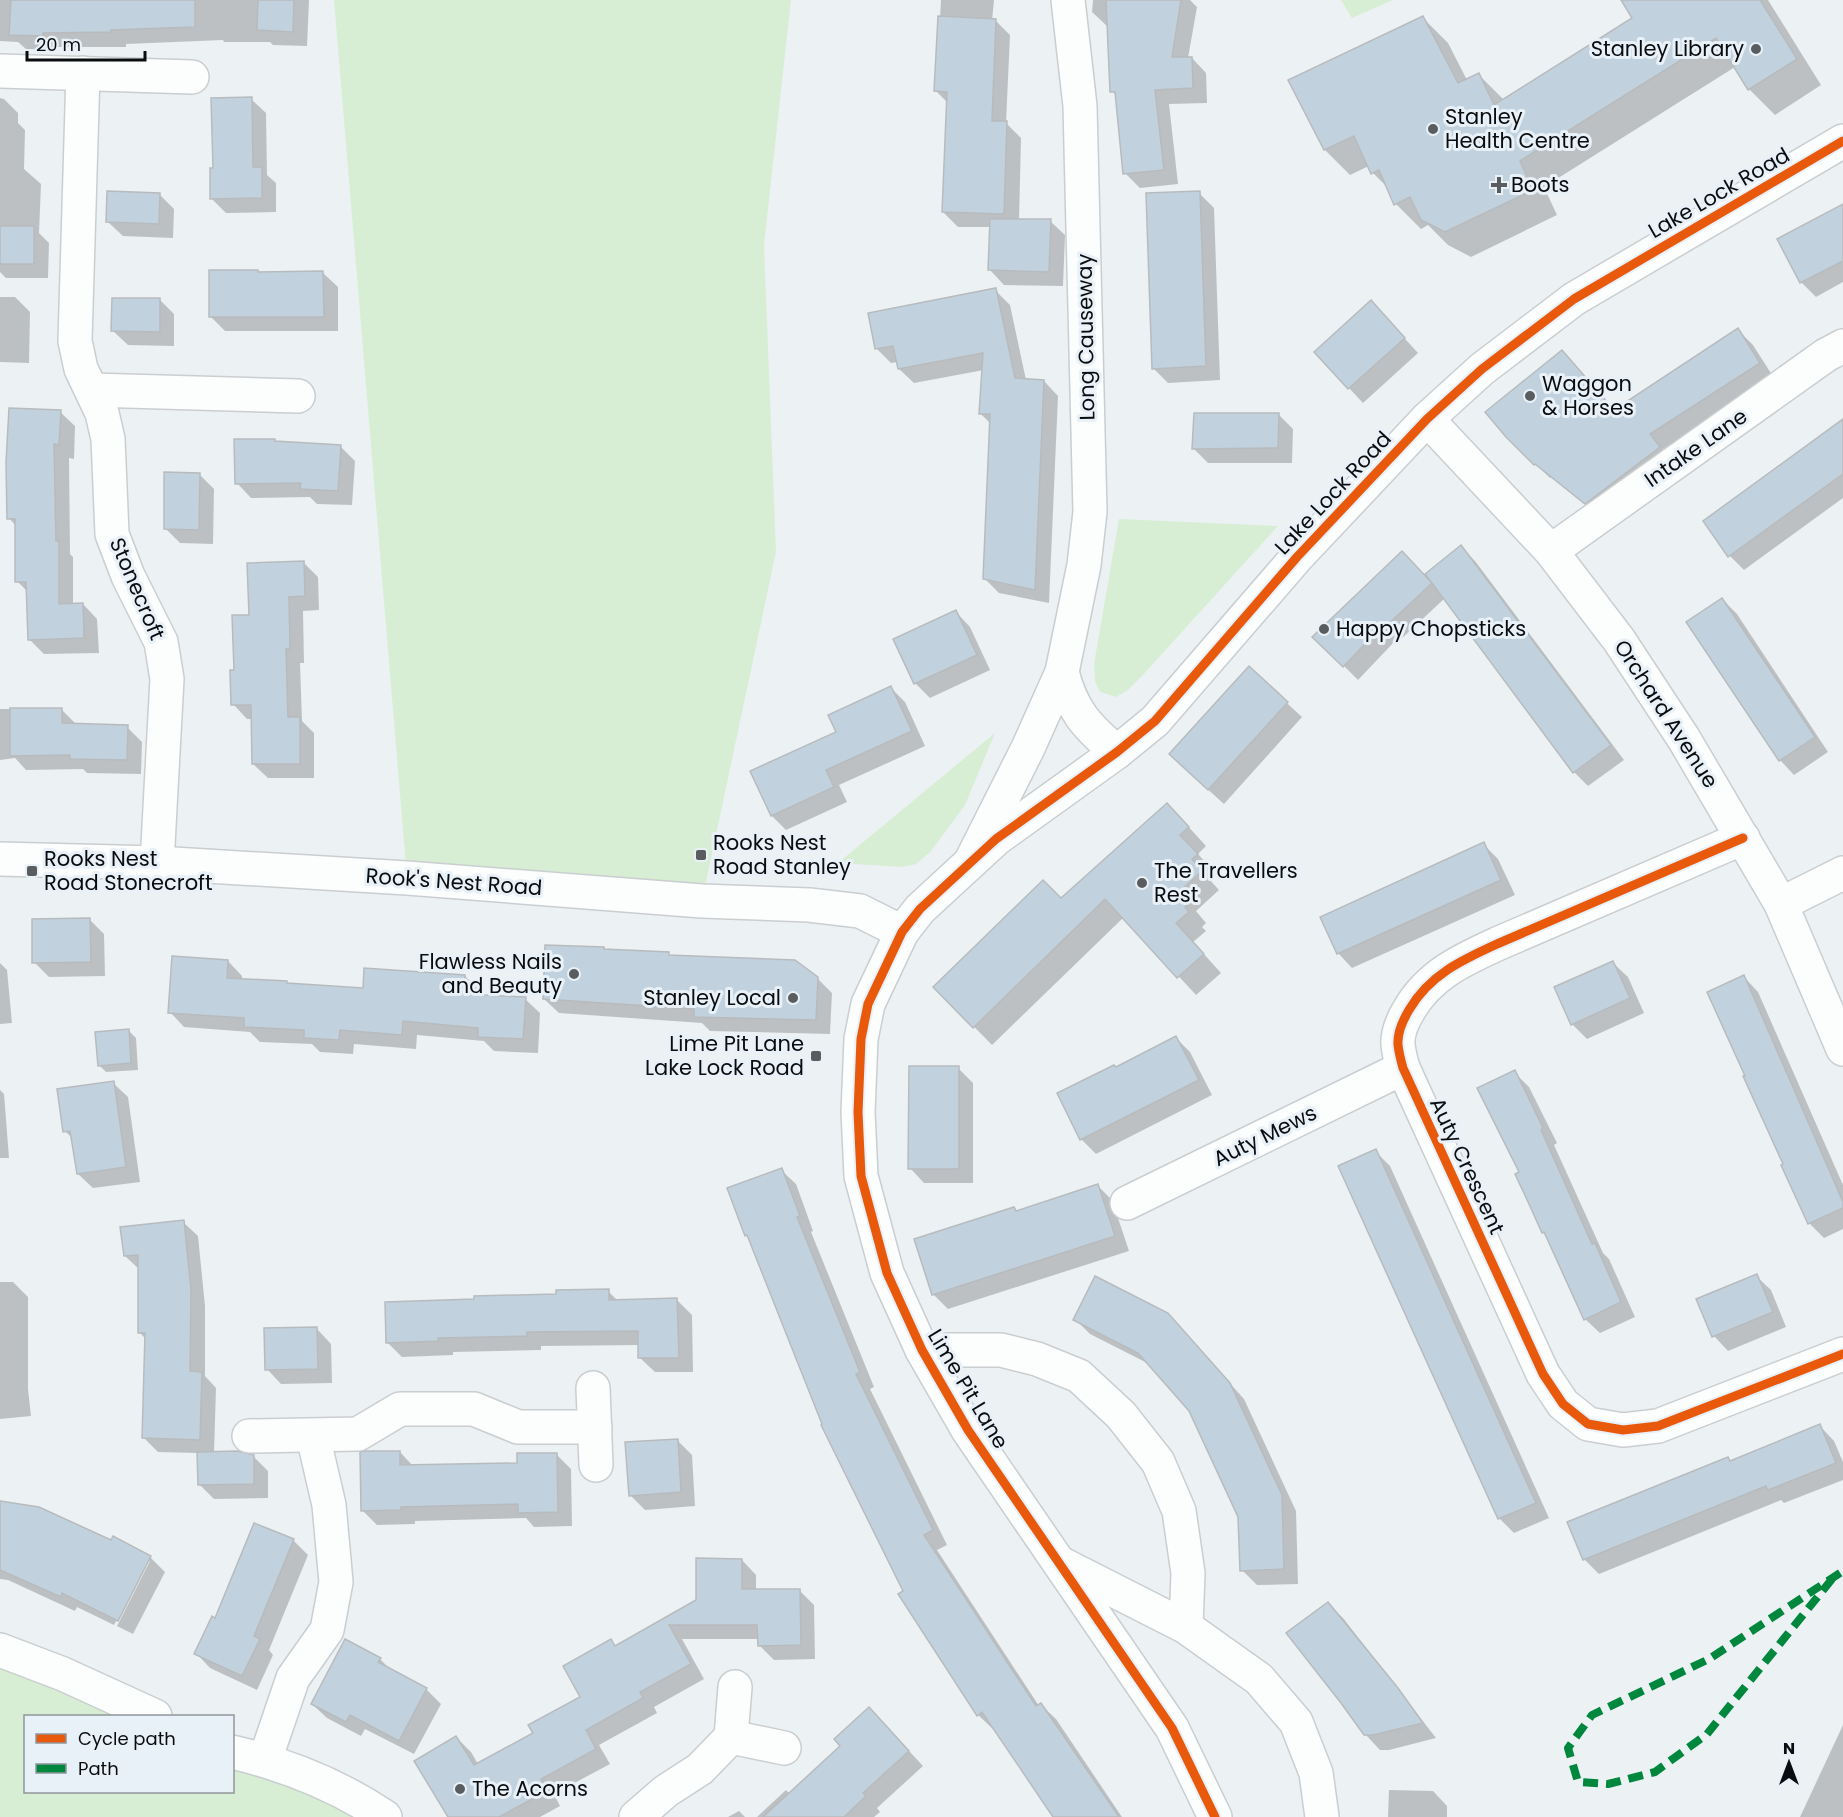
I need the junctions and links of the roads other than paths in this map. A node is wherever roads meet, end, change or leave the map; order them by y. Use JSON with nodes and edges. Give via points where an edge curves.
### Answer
{"nodes":[{"id":1,"x":1068,"y":0,"type":"edge"},
{"id":2,"x":0,"y":71,"type":"edge"},
{"id":3,"x":83,"y":73,"type":"junction"},
{"id":4,"x":192,"y":77,"type":"dead end"},
{"id":5,"x":1843,"y":141,"type":"edge"},
{"id":6,"x":1843,"y":346,"type":"edge"},
{"id":7,"x":92,"y":390,"type":"junction"},
{"id":8,"x":298,"y":396,"type":"dead end"},
{"id":9,"x":1427,"y":420,"type":"junction"},
{"id":10,"x":1551,"y":551,"type":"junction"},
{"id":11,"x":1062,"y":672,"type":"junction"},
{"id":12,"x":1117,"y":752,"type":"junction"},
{"id":13,"x":1743,"y":837,"type":"junction"},
{"id":14,"x":0,"y":859,"type":"edge"},
{"id":15,"x":971,"y":861,"type":"junction"},
{"id":16,"x":157,"y":863,"type":"junction"},
{"id":17,"x":1843,"y":873,"type":"edge"},
{"id":18,"x":1781,"y":904,"type":"junction"},
{"id":19,"x":902,"y":932,"type":"junction"},
{"id":20,"x":1843,"y":1049,"type":"edge"},
{"id":21,"x":1403,"y":1068,"type":"junction"},
{"id":22,"x":1127,"y":1203,"type":"dead end"},
{"id":23,"x":922,"y":1350,"type":"junction"},
{"id":24,"x":1843,"y":1354,"type":"edge"},
{"id":25,"x":593,"y":1388,"type":"dead end"},
{"id":26,"x":595,"y":1427,"type":"junction"},
{"id":27,"x":249,"y":1436,"type":"dead end"},
{"id":28,"x":313,"y":1436,"type":"junction"},
{"id":29,"x":596,"y":1465,"type":"dead end"},
{"id":30,"x":1062,"y":1564,"type":"junction"},
{"id":31,"x":1186,"y":1627,"type":"junction"},
{"id":32,"x":0,"y":1650,"type":"edge"},
{"id":33,"x":735,"y":1687,"type":"dead end"},
{"id":34,"x":153,"y":1715,"type":"edge"},
{"id":35,"x":731,"y":1737,"type":"junction"},
{"id":36,"x":784,"y":1748,"type":"dead end"},
{"id":37,"x":234,"y":1752,"type":"edge"},
{"id":38,"x":265,"y":1760,"type":"junction"},
{"id":39,"x":385,"y":1817,"type":"edge"},
{"id":40,"x":636,"y":1817,"type":"edge"},
{"id":41,"x":1215,"y":1817,"type":"edge"},
{"id":42,"x":1322,"y":1817,"type":"edge"}],
"edges":[{"from":1,"to":11,"type":"street","name":"Long Causeway","via":[[1080,106],[1090,512],[1084,565]]},
{"from":2,"to":3,"type":"street"},
{"from":3,"to":4,"type":"street"},
{"from":3,"to":7,"type":"street","name":"Stonecroft","via":[[75,341],[81,369]]},
{"from":5,"to":9,"type":"street","name":"Lake Lock Road","via":[[1574,299],[1482,369]]},
{"from":6,"to":10,"type":"street","name":"Intake Lane"},
{"from":7,"to":8,"type":"street"},
{"from":7,"to":16,"type":"street","name":"Stonecroft","via":[[108,439],[112,534],[161,642],[167,679]]},
{"from":9,"to":10,"type":"street","name":"Orchard Avenue"},
{"from":9,"to":12,"type":"street","name":"Lake Lock Road","via":[[1297,557],[1155,721]]},
{"from":10,"to":13,"type":"street","name":"Orchard Avenue","via":[[1619,640]]},
{"from":11,"to":12,"type":"street","name":"Long Causeway","via":[[1076,710],[1091,730]]},
{"from":11,"to":15,"type":"street","name":"Long Causeway"},
{"from":12,"to":15,"type":"street","name":"Lake Lock Road"},
{"from":13,"to":18,"type":"street","name":"Orchard Avenue"},
{"from":13,"to":21,"type":"street","name":"Auty Crescent","via":[[1472,956],[1438,975],[1416,996],[1402,1021],[1398,1043]]},
{"from":14,"to":16,"type":"street","name":"Rook's Nest Road"},
{"from":15,"to":19,"type":"street","name":"Lake Lock Road","via":[[920,909]]},
{"from":16,"to":19,"type":"street","name":"Rook's Nest Road","via":[[809,905],[860,911]]},
{"from":17,"to":18,"type":"street"},
{"from":18,"to":20,"type":"street","name":"Orchard Avenue"},
{"from":19,"to":23,"type":"street","name":"Lime Pit Lane","via":[[868,1004],[861,1039],[861,1176],[887,1273]]},
{"from":21,"to":22,"type":"street","name":"Auty Mews"},
{"from":21,"to":24,"type":"street","name":"Auty Crescent","via":[[1543,1374],[1563,1404],[1588,1424],[1623,1430],[1658,1426]]},
{"from":23,"to":30,"type":"street","name":"Lime Pit Lane","via":[[969,1430]]},
{"from":23,"to":31,"type":"street","name":"Lime Pit Lane","via":[[1000,1350],[1036,1359],[1079,1376],[1121,1415],[1158,1462],[1179,1511],[1188,1573]]},
{"from":25,"to":26,"type":"street"},
{"from":26,"to":28,"type":"street","via":[[518,1427],[474,1408],[400,1409],[358,1434]]},
{"from":26,"to":29,"type":"street"},
{"from":27,"to":28,"type":"street"},
{"from":28,"to":38,"type":"street","via":[[329,1505],[336,1582],[327,1630],[293,1678]]},
{"from":30,"to":31,"type":"street","name":"Lime Pit Lane"},
{"from":30,"to":41,"type":"street","name":"Lime Pit Lane","via":[[1172,1728]]},
{"from":31,"to":42,"type":"street","name":"Lime Pit Lane","via":[[1259,1679],[1296,1722],[1316,1773]]},
{"from":32,"to":34,"type":"street"},
{"from":33,"to":35,"type":"street"},
{"from":35,"to":36,"type":"street"},
{"from":35,"to":40,"type":"street","via":[[700,1768]]},
{"from":37,"to":38,"type":"street"},
{"from":38,"to":39,"type":"street","via":[[317,1778]]}]}
